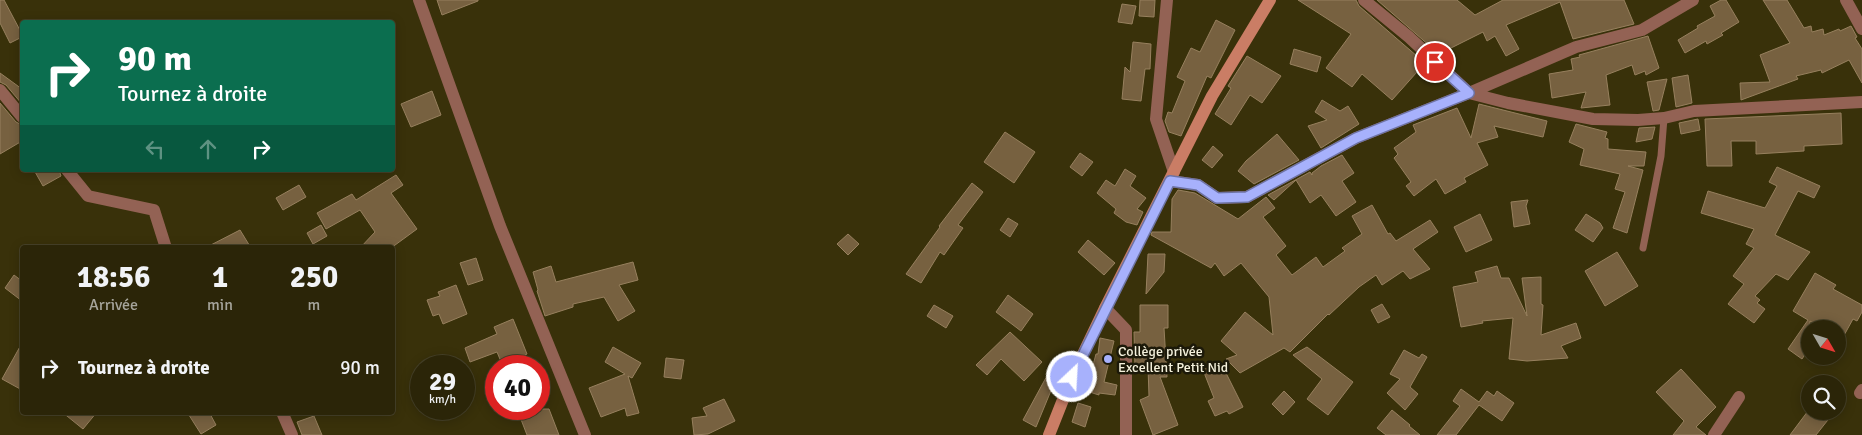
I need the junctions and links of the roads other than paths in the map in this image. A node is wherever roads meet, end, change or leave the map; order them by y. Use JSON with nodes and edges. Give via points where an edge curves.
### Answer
{"nodes":[{"id":1,"x":419,"y":0,"type":"edge"},
{"id":2,"x":1167,"y":0,"type":"edge"},
{"id":3,"x":1270,"y":0,"type":"edge"},
{"id":4,"x":1364,"y":0,"type":"edge"},
{"id":5,"x":1693,"y":0,"type":"edge"},
{"id":6,"x":1846,"y":0,"type":"edge"},
{"id":7,"x":1862,"y":30,"type":"edge"},
{"id":8,"x":0,"y":90,"type":"edge"},
{"id":9,"x":1469,"y":93,"type":"junction"},
{"id":10,"x":1862,"y":102,"type":"edge"},
{"id":11,"x":20,"y":115,"type":"edge"},
{"id":12,"x":1664,"y":118,"type":"junction"},
{"id":13,"x":69,"y":172,"type":"edge"},
{"id":14,"x":1172,"y":176,"type":"junction"},
{"id":15,"x":165,"y":245,"type":"edge"},
{"id":16,"x":1643,"y":248,"type":"dead end"},
{"id":17,"x":1105,"y":308,"type":"junction"},
{"id":18,"x":1739,"y":397,"type":"dead end"},
{"id":19,"x":283,"y":415,"type":"edge"},
{"id":20,"x":292,"y":435,"type":"edge"},
{"id":21,"x":585,"y":435,"type":"edge"},
{"id":22,"x":1048,"y":435,"type":"edge"},
{"id":23,"x":1126,"y":435,"type":"edge"},
{"id":24,"x":1714,"y":435,"type":"edge"}],
"edges":[{"from":1,"to":21,"type":"street","via":[[500,226]]},
{"from":2,"to":14,"type":"street","via":[[1156,119]]},
{"from":3,"to":14,"type":"street","via":[[1212,96]]},
{"from":4,"to":9,"type":"street"},
{"from":5,"to":9,"type":"street","via":[[1642,30],[1576,47]]},
{"from":6,"to":7,"type":"street"},
{"from":8,"to":11,"type":"street"},
{"from":9,"to":12,"type":"street","via":[[1594,119]]},
{"from":9,"to":14,"type":"street","via":[[1356,138],[1247,197],[1217,198],[1198,185]]},
{"from":10,"to":12,"type":"street","via":[[1694,111]]},
{"from":12,"to":16,"type":"lane","via":[[1661,156]]},
{"from":13,"to":15,"type":"street","via":[[88,196],[154,210]]},
{"from":14,"to":17,"type":"street"},
{"from":17,"to":22,"type":"street"},
{"from":17,"to":23,"type":"street","via":[[1126,330]]},
{"from":18,"to":24,"type":"street"},
{"from":19,"to":20,"type":"street"}]}
